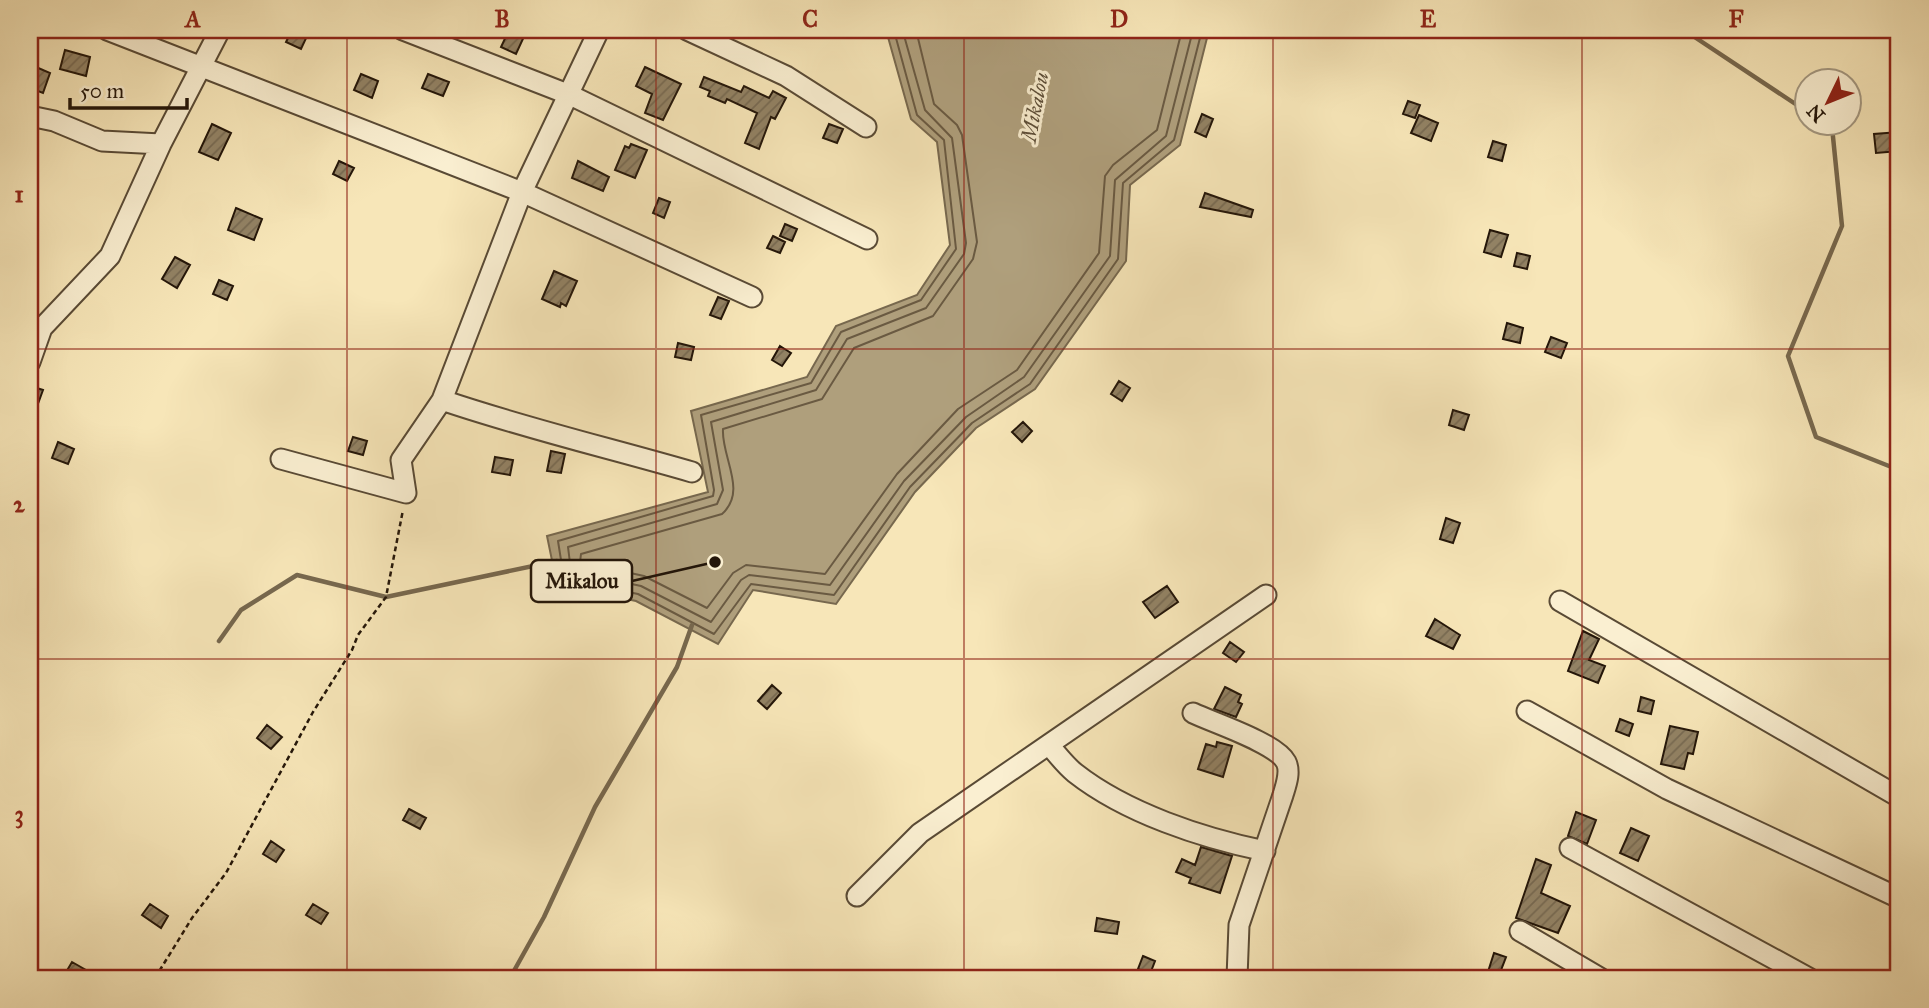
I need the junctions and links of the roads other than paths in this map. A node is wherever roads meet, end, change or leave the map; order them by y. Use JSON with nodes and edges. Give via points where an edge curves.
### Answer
{"nodes":[{"id":1,"x":107,"y":30,"type":"edge"},
{"id":2,"x":220,"y":30,"type":"edge"},
{"id":3,"x":402,"y":30,"type":"edge"},
{"id":4,"x":599,"y":30,"type":"edge"},
{"id":5,"x":687,"y":30,"type":"edge"},
{"id":6,"x":201,"y":66,"type":"junction"},
{"id":7,"x":570,"y":95,"type":"junction"},
{"id":8,"x":30,"y":116,"type":"edge"},
{"id":9,"x":866,"y":127,"type":"dead end"},
{"id":10,"x":161,"y":144,"type":"junction"},
{"id":11,"x":523,"y":192,"type":"junction"},
{"id":12,"x":867,"y":239,"type":"dead end"},
{"id":13,"x":752,"y":297,"type":"dead end"},
{"id":14,"x":30,"y":362,"type":"edge"},
{"id":15,"x":442,"y":400,"type":"junction"},
{"id":16,"x":281,"y":459,"type":"dead end"},
{"id":17,"x":692,"y":472,"type":"dead end"},
{"id":18,"x":1266,"y":595,"type":"dead end"},
{"id":19,"x":1560,"y":601,"type":"dead end"},
{"id":20,"x":1527,"y":711,"type":"dead end"},
{"id":21,"x":1193,"y":713,"type":"dead end"},
{"id":22,"x":1049,"y":745,"type":"junction"},
{"id":23,"x":1899,"y":797,"type":"edge"},
{"id":24,"x":1570,"y":848,"type":"dead end"},
{"id":25,"x":1265,"y":851,"type":"junction"},
{"id":26,"x":857,"y":896,"type":"dead end"},
{"id":27,"x":1899,"y":898,"type":"edge"},
{"id":28,"x":1520,"y":930,"type":"dead end"},
{"id":29,"x":1237,"y":978,"type":"edge"},
{"id":30,"x":1600,"y":978,"type":"edge"},
{"id":31,"x":1809,"y":978,"type":"edge"}],
"edges":[{"from":1,"to":6,"type":"street"},
{"from":2,"to":6,"type":"street"},
{"from":3,"to":7,"type":"street"},
{"from":4,"to":7,"type":"street"},
{"from":5,"to":9,"type":"street","via":[[786,76]]},
{"from":6,"to":10,"type":"street"},
{"from":6,"to":11,"type":"street"},
{"from":7,"to":11,"type":"street"},
{"from":7,"to":12,"type":"street"},
{"from":8,"to":10,"type":"street","via":[[102,141]]},
{"from":10,"to":14,"type":"street","via":[[110,256],[42,328]]},
{"from":11,"to":13,"type":"street"},
{"from":11,"to":15,"type":"street"},
{"from":15,"to":16,"type":"street","via":[[401,460],[406,493]]},
{"from":15,"to":17,"type":"street","via":[[514,425]]},
{"from":18,"to":22,"type":"street"},
{"from":19,"to":23,"type":"street"},
{"from":20,"to":27,"type":"street","via":[[1667,789]]},
{"from":21,"to":25,"type":"street","via":[[1277,751],[1287,763],[1288,775]]},
{"from":22,"to":25,"type":"street","via":[[1073,772],[1156,817],[1218,842]]},
{"from":22,"to":26,"type":"street","via":[[920,833]]},
{"from":24,"to":31,"type":"street"},
{"from":25,"to":29,"type":"street","via":[[1239,925]]},
{"from":28,"to":30,"type":"street"}]}
